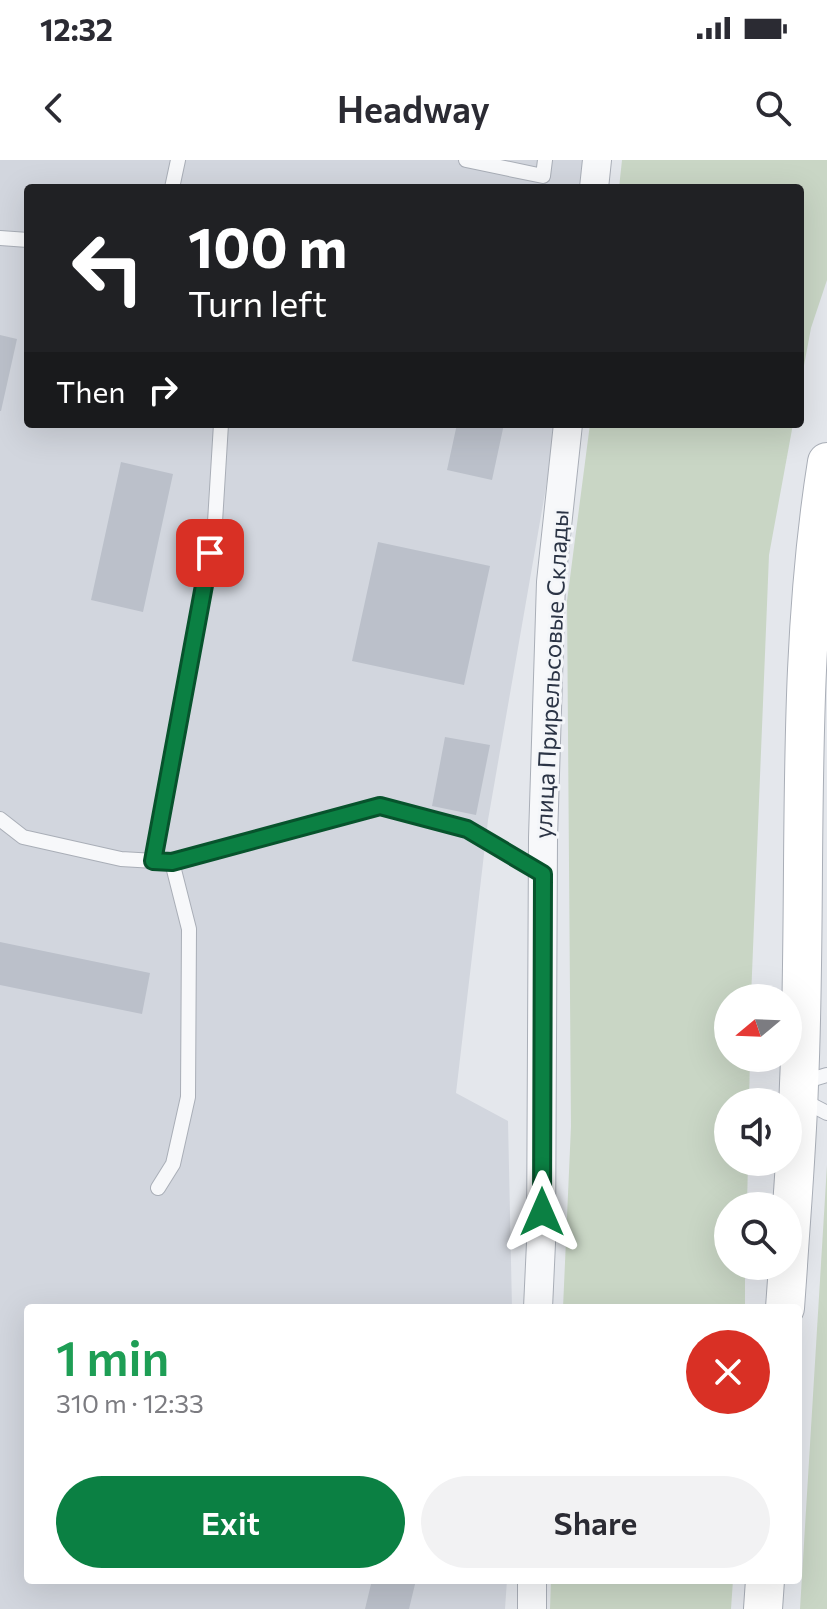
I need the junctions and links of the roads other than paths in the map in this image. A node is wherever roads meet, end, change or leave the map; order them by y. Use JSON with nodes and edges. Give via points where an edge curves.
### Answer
{"nodes":[{"id":1,"x":178,"y":160,"type":"edge"},
{"id":2,"x":466,"y":160,"type":"edge"},
{"id":3,"x":545,"y":160,"type":"edge"},
{"id":4,"x":597,"y":160,"type":"edge"},
{"id":5,"x":173,"y":184,"type":"edge"},
{"id":6,"x":594,"y":184,"type":"edge"},
{"id":7,"x":0,"y":238,"type":"edge"},
{"id":8,"x":24,"y":240,"type":"edge"},
{"id":9,"x":221,"y":428,"type":"edge"},
{"id":10,"x":568,"y":428,"type":"edge"},
{"id":11,"x":827,"y":462,"type":"edge"},
{"id":12,"x":0,"y":819,"type":"edge"},
{"id":13,"x":153,"y":861,"type":"junction"},
{"id":14,"x":172,"y":862,"type":"junction"},
{"id":15,"x":543,"y":874,"type":"junction"},
{"id":16,"x":813,"y":1092,"type":"edge"},
{"id":17,"x":158,"y":1188,"type":"dead end"},
{"id":18,"x":799,"y":1192,"type":"edge"},
{"id":19,"x":787,"y":1280,"type":"edge"},
{"id":20,"x":538,"y":1304,"type":"edge"},
{"id":21,"x":785,"y":1304,"type":"edge"},
{"id":22,"x":532,"y":1584,"type":"edge"},
{"id":23,"x":765,"y":1584,"type":"edge"},
{"id":24,"x":532,"y":1609,"type":"edge"},
{"id":25,"x":763,"y":1609,"type":"edge"}],
"edges":[{"from":1,"to":5,"type":"lane"},
{"from":2,"to":3,"type":"lane","via":[[543,176]]},
{"from":4,"to":6,"type":"street"},
{"from":7,"to":8,"type":"lane"},
{"from":9,"to":13,"type":"lane","via":[[215,522]]},
{"from":10,"to":15,"type":"street","name":"улица Прирельсовые Склады","via":[[551,582]]},
{"from":11,"to":16,"type":"main road","via":[[805,666]]},
{"from":12,"to":13,"type":"lane","via":[[23,837]]},
{"from":13,"to":14,"type":"lane"},
{"from":14,"to":15,"type":"lane","via":[[380,806],[467,829]]},
{"from":14,"to":17,"type":"lane","via":[[189,929],[188,1097],[173,1164]]},
{"from":15,"to":20,"type":"street","name":"улица Прирельсовые Склады"},
{"from":16,"to":18,"type":"main road"},
{"from":19,"to":21,"type":"main road"},
{"from":22,"to":24,"type":"street"},
{"from":23,"to":25,"type":"main road"}]}
